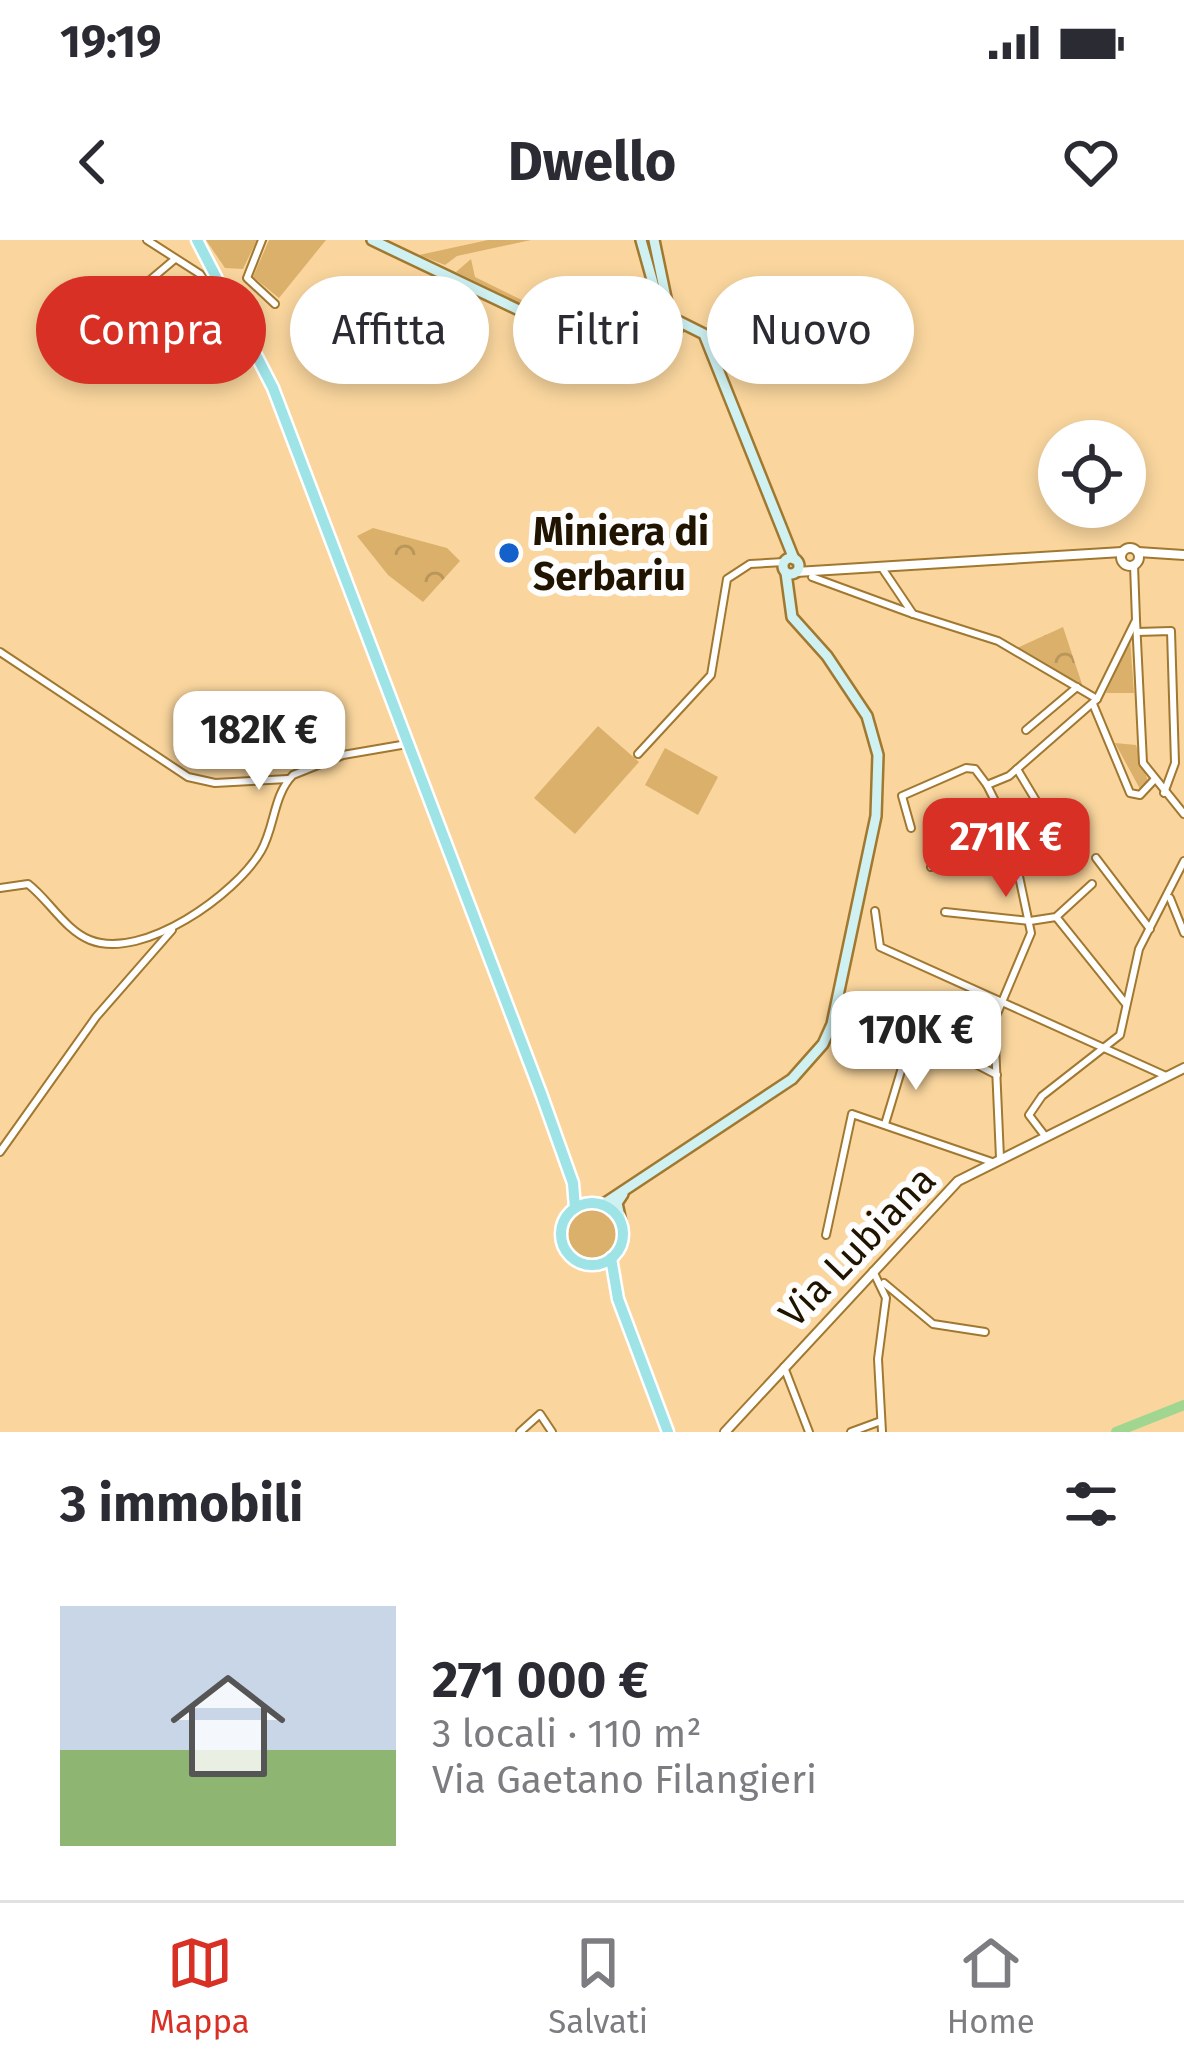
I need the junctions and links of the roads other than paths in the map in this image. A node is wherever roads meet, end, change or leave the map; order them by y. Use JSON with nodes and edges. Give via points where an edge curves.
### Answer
{"nodes":[{"id":1,"x":147,"y":240,"type":"edge"},
{"id":2,"x":196,"y":240,"type":"edge"},
{"id":3,"x":262,"y":240,"type":"edge"},
{"id":4,"x":372,"y":240,"type":"edge"},
{"id":5,"x":641,"y":240,"type":"edge"},
{"id":6,"x":654,"y":240,"type":"edge"},
{"id":7,"x":208,"y":258,"type":"junction"},
{"id":8,"x":175,"y":259,"type":"junction"},
{"id":9,"x":200,"y":274,"type":"joint"},
{"id":10,"x":155,"y":276,"type":"edge"},
{"id":11,"x":655,"y":276,"type":"edge"},
{"id":12,"x":656,"y":276,"type":"edge"},
{"id":13,"x":275,"y":304,"type":"dead end"},
{"id":14,"x":513,"y":307,"type":"edge"},
{"id":15,"x":683,"y":327,"type":"edge"},
{"id":16,"x":1184,"y":555,"type":"edge"},
{"id":17,"x":1131,"y":562,"type":"junction"},
{"id":18,"x":882,"y":565,"type":"junction"},
{"id":19,"x":792,"y":567,"type":"junction"},
{"id":20,"x":913,"y":614,"type":"junction"},
{"id":21,"x":1136,"y":620,"type":"junction"},
{"id":22,"x":1127,"y":633,"type":"junction"},
{"id":23,"x":1137,"y":634,"type":"junction"},
{"id":24,"x":0,"y":652,"type":"edge"},
{"id":25,"x":1076,"y":687,"type":"junction"},
{"id":26,"x":1095,"y":701,"type":"junction"},
{"id":27,"x":1025,"y":730,"type":"dead end"},
{"id":28,"x":408,"y":744,"type":"junction"},
{"id":29,"x":638,"y":754,"type":"dead end"},
{"id":30,"x":1018,"y":769,"type":"junction"},
{"id":31,"x":288,"y":779,"type":"junction"},
{"id":32,"x":1154,"y":780,"type":"junction"},
{"id":33,"x":987,"y":785,"type":"junction"},
{"id":34,"x":1164,"y":793,"type":"junction"},
{"id":35,"x":1182,"y":810,"type":"edge"},
{"id":36,"x":1069,"y":824,"type":"dead end"},
{"id":37,"x":911,"y":828,"type":"dead end"},
{"id":38,"x":1012,"y":842,"type":"junction"},
{"id":39,"x":1096,"y":858,"type":"dead end"},
{"id":40,"x":1184,"y":862,"type":"edge"},
{"id":41,"x":931,"y":867,"type":"dead end"},
{"id":42,"x":1093,"y":884,"type":"dead end"},
{"id":43,"x":0,"y":888,"type":"edge"},
{"id":44,"x":1169,"y":896,"type":"junction"},
{"id":45,"x":874,"y":911,"type":"dead end"},
{"id":46,"x":945,"y":912,"type":"dead end"},
{"id":47,"x":1056,"y":917,"type":"junction"},
{"id":48,"x":1030,"y":921,"type":"junction"},
{"id":49,"x":175,"y":927,"type":"junction"},
{"id":50,"x":1150,"y":929,"type":"junction"},
{"id":51,"x":1184,"y":933,"type":"edge"},
{"id":52,"x":1003,"y":1001,"type":"junction"},
{"id":53,"x":1126,"y":1004,"type":"junction"},
{"id":54,"x":933,"y":1027,"type":"dead end"},
{"id":55,"x":1108,"y":1047,"type":"junction"},
{"id":56,"x":907,"y":1051,"type":"dead end"},
{"id":57,"x":1184,"y":1068,"type":"edge"},
{"id":58,"x":997,"y":1076,"type":"junction"},
{"id":59,"x":1166,"y":1076,"type":"junction"},
{"id":60,"x":885,"y":1124,"type":"junction"},
{"id":61,"x":1045,"y":1136,"type":"junction"},
{"id":62,"x":0,"y":1152,"type":"edge"},
{"id":63,"x":996,"y":1160,"type":"junction"},
{"id":64,"x":574,"y":1183,"type":"junction"},
{"id":65,"x":630,"y":1186,"type":"junction"},
{"id":66,"x":596,"y":1204,"type":"junction"},
{"id":67,"x":575,"y":1208,"type":"junction"},
{"id":68,"x":621,"y":1222,"type":"junction"},
{"id":69,"x":826,"y":1235,"type":"dead end"},
{"id":70,"x":611,"y":1258,"type":"junction"},
{"id":71,"x":594,"y":1265,"type":"junction"},
{"id":72,"x":873,"y":1271,"type":"junction"},
{"id":73,"x":881,"y":1281,"type":"junction"},
{"id":74,"x":616,"y":1292,"type":"junction"},
{"id":75,"x":986,"y":1331,"type":"dead end"},
{"id":76,"x":784,"y":1367,"type":"junction"},
{"id":77,"x":881,"y":1421,"type":"junction"},
{"id":78,"x":668,"y":1428,"type":"edge"},
{"id":79,"x":520,"y":1432,"type":"edge"},
{"id":80,"x":552,"y":1432,"type":"edge"},
{"id":81,"x":725,"y":1432,"type":"edge"},
{"id":82,"x":809,"y":1432,"type":"edge"},
{"id":83,"x":851,"y":1432,"type":"edge"},
{"id":84,"x":882,"y":1432,"type":"edge"}],
"edges":[{"from":1,"to":8,"type":"street"},
{"from":2,"to":7,"type":"main road"},
{"from":3,"to":13,"type":"street","via":[[247,278]]},
{"from":4,"to":14,"type":"main road"},
{"from":5,"to":11,"type":"main road"},
{"from":6,"to":12,"type":"main road"},
{"from":7,"to":9,"type":"street"},
{"from":7,"to":28,"type":"main road","via":[[273,388]]},
{"from":8,"to":9,"type":"street"},
{"from":8,"to":10,"type":"street"},
{"from":15,"to":19,"type":"main road","via":[[698,330]]},
{"from":16,"to":17,"type":"street"},
{"from":17,"to":18,"type":"street","via":[[1108,556]]},
{"from":17,"to":21,"type":"street"},
{"from":18,"to":19,"type":"street"},
{"from":18,"to":20,"type":"street"},
{"from":19,"to":20,"type":"street"},
{"from":19,"to":29,"type":"street","via":[[750,564],[727,579],[710,675]]},
{"from":19,"to":65,"type":"main road","via":[[792,617],[867,716],[878,755],[876,816],[832,1024],[792,1079]]},
{"from":20,"to":25,"type":"street","via":[[998,641]]},
{"from":21,"to":22,"type":"street"},
{"from":21,"to":23,"type":"street"},
{"from":22,"to":23,"type":"street"},
{"from":22,"to":26,"type":"street"},
{"from":23,"to":32,"type":"street","via":[[1142,756]]},
{"from":23,"to":34,"type":"street","via":[[1171,631],[1175,763]]},
{"from":24,"to":31,"type":"street","via":[[188,776],[215,783]]},
{"from":25,"to":26,"type":"street"},
{"from":25,"to":27,"type":"street"},
{"from":26,"to":30,"type":"street"},
{"from":26,"to":32,"type":"street","via":[[1130,793],[1140,795]]},
{"from":28,"to":31,"type":"street","via":[[343,755]]},
{"from":28,"to":64,"type":"main road"},
{"from":30,"to":33,"type":"street"},
{"from":30,"to":36,"type":"street","via":[[1044,814],[1059,813]]},
{"from":31,"to":49,"type":"street","via":[[252,865]]},
{"from":32,"to":34,"type":"street"},
{"from":33,"to":37,"type":"street","via":[[966,768],[902,796]]},
{"from":33,"to":38,"type":"street"},
{"from":34,"to":35,"type":"street"},
{"from":38,"to":41,"type":"street"},
{"from":38,"to":48,"type":"street"},
{"from":39,"to":50,"type":"street"},
{"from":40,"to":44,"type":"street"},
{"from":42,"to":47,"type":"street"},
{"from":43,"to":49,"type":"street","via":[[28,884],[90,940]]},
{"from":44,"to":50,"type":"street"},
{"from":44,"to":51,"type":"street"},
{"from":45,"to":52,"type":"street","via":[[880,947]]},
{"from":46,"to":48,"type":"street"},
{"from":47,"to":48,"type":"street"},
{"from":47,"to":53,"type":"street"},
{"from":48,"to":52,"type":"street","via":[[1020,970]]},
{"from":49,"to":62,"type":"street","via":[[96,1017]]},
{"from":50,"to":53,"type":"street"},
{"from":52,"to":55,"type":"street"},
{"from":52,"to":58,"type":"street","via":[[994,1021]]},
{"from":53,"to":55,"type":"street","via":[[1120,1035]]},
{"from":54,"to":58,"type":"street","via":[[937,1044]]},
{"from":55,"to":59,"type":"street"},
{"from":55,"to":61,"type":"street","via":[[1028,1115]]},
{"from":56,"to":60,"type":"street"},
{"from":57,"to":59,"type":"street","name":"Via Lubiana"},
{"from":58,"to":63,"type":"street"},
{"from":59,"to":61,"type":"street","name":"Via Lubiana"},
{"from":60,"to":63,"type":"street"},
{"from":60,"to":69,"type":"street","via":[[852,1114]]},
{"from":61,"to":63,"type":"street","name":"Via Lubiana"},
{"from":63,"to":72,"type":"street","name":"Via Lubiana","via":[[958,1181]]},
{"from":64,"to":66,"type":"main road"},
{"from":64,"to":67,"type":"main road"},
{"from":65,"to":66,"type":"main road"},
{"from":65,"to":68,"type":"main road","via":[[617,1203]]},
{"from":66,"to":67,"type":"main road"},
{"from":66,"to":68,"type":"main road"},
{"from":67,"to":71,"type":"main road","via":[[562,1227],[563,1246]]},
{"from":68,"to":70,"type":"main road","via":[[622,1241]]},
{"from":70,"to":71,"type":"main road"},
{"from":70,"to":74,"type":"main road"},
{"from":71,"to":74,"type":"main road"},
{"from":72,"to":73,"type":"street"},
{"from":72,"to":76,"type":"street","name":"Via Lubiana"},
{"from":73,"to":75,"type":"street","via":[[933,1324]]},
{"from":73,"to":77,"type":"street"},
{"from":74,"to":78,"type":"main road"},
{"from":76,"to":81,"type":"street","name":"Via Lubiana"},
{"from":76,"to":82,"type":"street"},
{"from":77,"to":83,"type":"street"},
{"from":77,"to":84,"type":"street"},
{"from":79,"to":80,"type":"street","via":[[540,1414]]}]}
